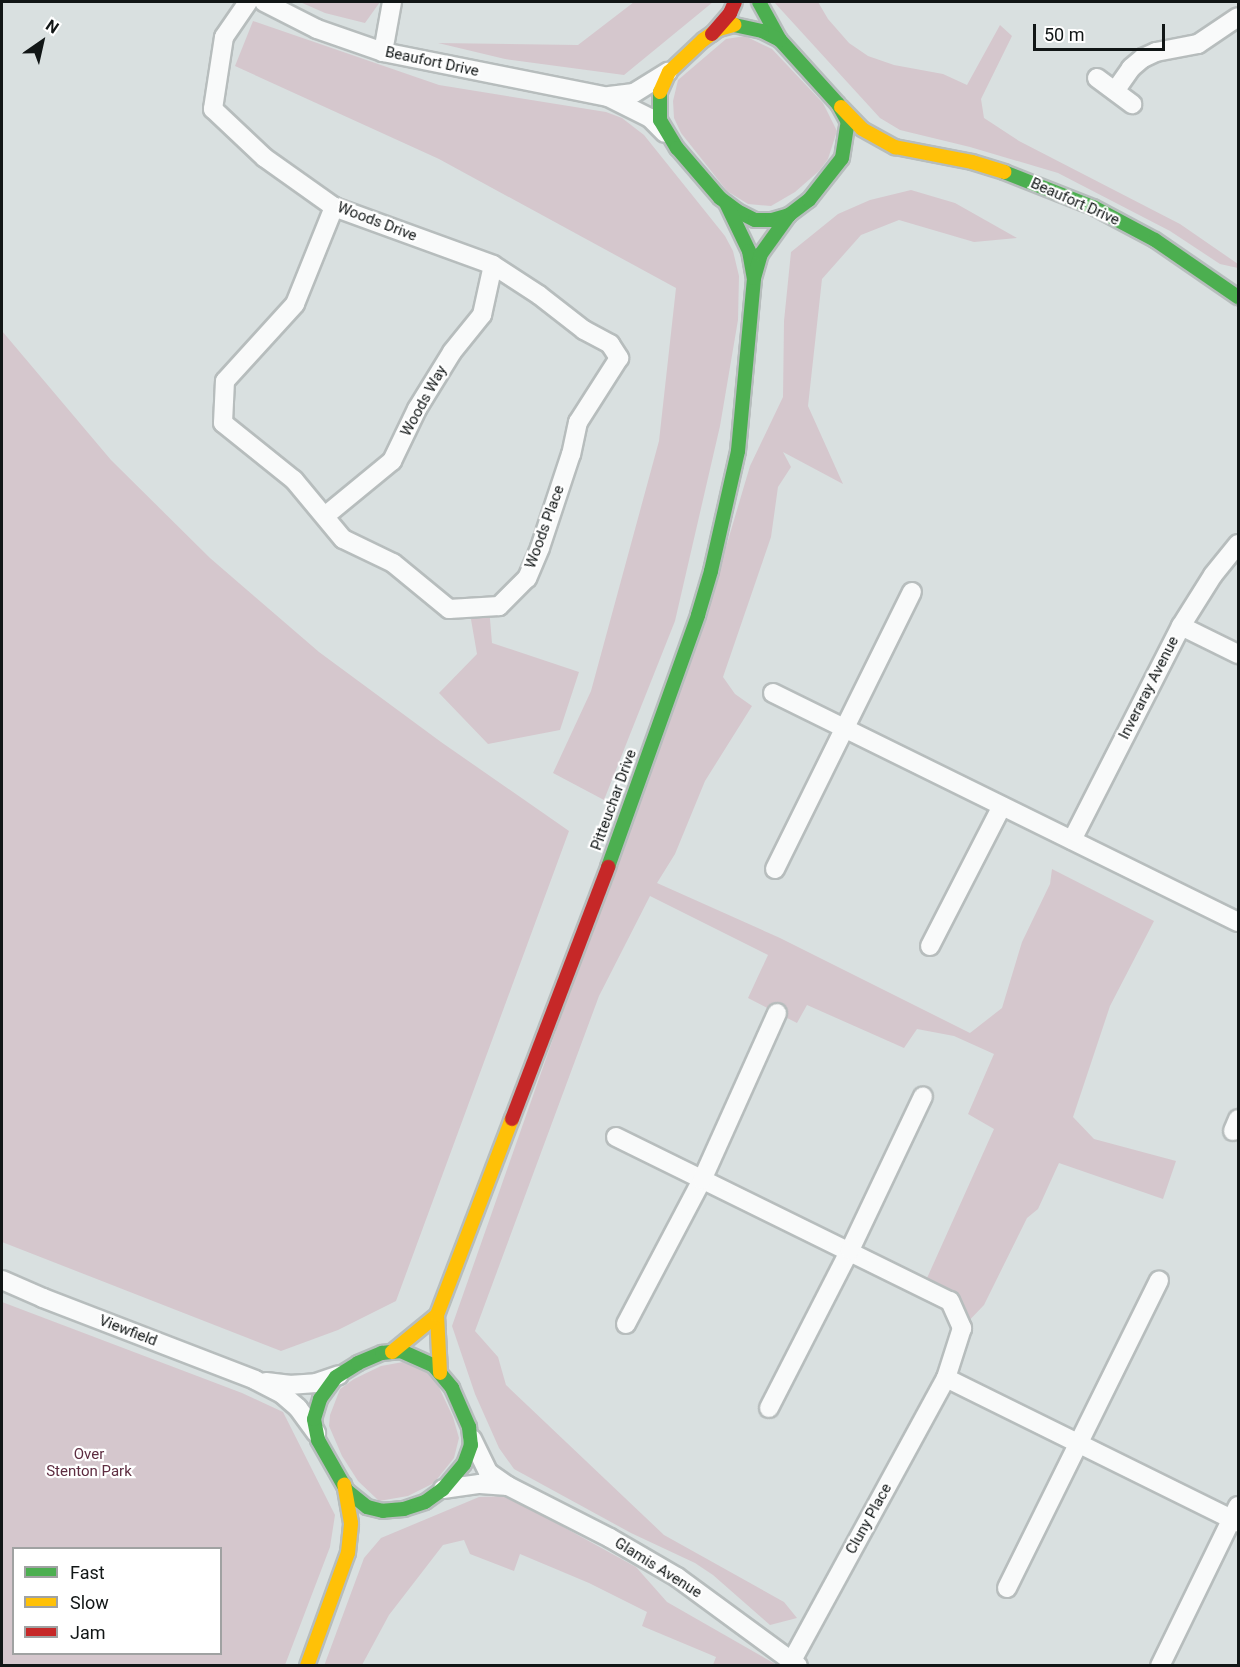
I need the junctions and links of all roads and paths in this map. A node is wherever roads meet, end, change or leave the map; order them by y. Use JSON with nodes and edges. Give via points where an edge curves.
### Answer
{"nodes":[{"id":1,"x":248,"y":2,"type":"edge"},
{"id":2,"x":264,"y":2,"type":"edge"},
{"id":3,"x":392,"y":2,"type":"edge"},
{"id":4,"x":735,"y":2,"type":"edge"},
{"id":5,"x":759,"y":2,"type":"edge"},
{"id":6,"x":1239,"y":17,"type":"edge"},
{"id":7,"x":712,"y":34,"type":"junction"},
{"id":8,"x":780,"y":40,"type":"junction"},
{"id":9,"x":383,"y":52,"type":"junction"},
{"id":10,"x":673,"y":68,"type":"junction"},
{"id":11,"x":1097,"y":78,"type":"dead end"},
{"id":12,"x":1114,"y":91,"type":"junction"},
{"id":13,"x":608,"y":97,"type":"junction"},
{"id":14,"x":838,"y":104,"type":"junction"},
{"id":15,"x":1132,"y":104,"type":"dead end"},
{"id":16,"x":672,"y":139,"type":"junction"},
{"id":17,"x":895,"y":147,"type":"junction"},
{"id":18,"x":868,"y":151,"type":"dead end"},
{"id":19,"x":853,"y":158,"type":"dead end"},
{"id":20,"x":834,"y":171,"type":"junction"},
{"id":21,"x":726,"y":202,"type":"junction"},
{"id":22,"x":334,"y":207,"type":"junction"},
{"id":23,"x":789,"y":215,"type":"junction"},
{"id":24,"x":493,"y":265,"type":"junction"},
{"id":25,"x":754,"y":278,"type":"junction"},
{"id":26,"x":1237,"y":291,"type":"edge"},
{"id":27,"x":619,"y":358,"type":"joint"},
{"id":28,"x":324,"y":516,"type":"junction"},
{"id":29,"x":1239,"y":544,"type":"edge"},
{"id":30,"x":912,"y":592,"type":"dead end"},
{"id":31,"x":1181,"y":626,"type":"junction"},
{"id":32,"x":1239,"y":654,"type":"edge"},
{"id":33,"x":773,"y":693,"type":"dead end"},
{"id":34,"x":845,"y":729,"type":"junction"},
{"id":35,"x":1002,"y":806,"type":"junction"},
{"id":36,"x":1072,"y":840,"type":"junction"},
{"id":37,"x":776,"y":869,"type":"dead end"},
{"id":38,"x":1237,"y":917,"type":"edge"},
{"id":39,"x":930,"y":946,"type":"dead end"},
{"id":40,"x":777,"y":1013,"type":"dead end"},
{"id":41,"x":923,"y":1096,"type":"dead end"},
{"id":42,"x":616,"y":1137,"type":"dead end"},
{"id":43,"x":702,"y":1180,"type":"junction"},
{"id":44,"x":850,"y":1250,"type":"junction"},
{"id":45,"x":2,"y":1280,"type":"edge"},
{"id":46,"x":1159,"y":1280,"type":"dead end"},
{"id":47,"x":437,"y":1315,"type":"junction"},
{"id":48,"x":626,"y":1324,"type":"dead end"},
{"id":49,"x":392,"y":1352,"type":"junction"},
{"id":50,"x":440,"y":1373,"type":"junction"},
{"id":51,"x":340,"y":1374,"type":"junction"},
{"id":52,"x":946,"y":1378,"type":"junction"},
{"id":53,"x":255,"y":1380,"type":"junction"},
{"id":54,"x":769,"y":1407,"type":"dead end"},
{"id":55,"x":317,"y":1435,"type":"junction"},
{"id":56,"x":472,"y":1439,"type":"junction"},
{"id":57,"x":1079,"y":1444,"type":"junction"},
{"id":58,"x":344,"y":1485,"type":"junction"},
{"id":59,"x":508,"y":1486,"type":"junction"},
{"id":60,"x":443,"y":1489,"type":"junction"},
{"id":61,"x":399,"y":1510,"type":"junction"},
{"id":62,"x":1236,"y":1516,"type":"edge"},
{"id":63,"x":377,"y":1521,"type":"dead end"},
{"id":64,"x":362,"y":1534,"type":"dead end"},
{"id":65,"x":348,"y":1553,"type":"junction"},
{"id":66,"x":1007,"y":1588,"type":"dead end"},
{"id":67,"x":795,"y":1663,"type":"edge"},
{"id":68,"x":307,"y":1665,"type":"edge"},
{"id":69,"x":1160,"y":1665,"type":"edge"}],
"edges":[{"from":1,"to":22,"type":"street","name":"Woods Drive","via":[[224,37],[213,110],[266,158]]},
{"from":2,"to":9,"type":"street","name":"Beaufort Drive","via":[[317,29]]},
{"from":3,"to":9,"type":"street"},
{"from":4,"to":7,"type":"street"},
{"from":5,"to":8,"type":"street"},
{"from":6,"to":12,"type":"street","via":[[1198,44],[1143,58]]},
{"from":7,"to":8,"type":"street","via":[[734,25],[746,26]]},
{"from":7,"to":10,"type":"street"},
{"from":8,"to":14,"type":"street"},
{"from":9,"to":13,"type":"street","name":"Beaufort Drive"},
{"from":10,"to":13,"type":"street","name":"Beaufort Drive","via":[[634,93]]},
{"from":10,"to":16,"type":"street","via":[[660,88],[658,103],[660,120]]},
{"from":11,"to":12,"type":"street"},
{"from":12,"to":15,"type":"street"},
{"from":13,"to":16,"type":"street","name":"Beaufort Drive","via":[[650,118]]},
{"from":14,"to":17,"type":"street","name":"Beaufort Drive","via":[[862,129]]},
{"from":14,"to":20,"type":"street","via":[[848,122],[847,140],[843,158]]},
{"from":16,"to":21,"type":"street"},
{"from":17,"to":18,"type":"street","name":"Beaufort Drive"},
{"from":17,"to":26,"type":"street","name":"Beaufort Drive","via":[[972,162],[1063,194],[1155,240]]},
{"from":19,"to":20,"type":"street"},
{"from":20,"to":23,"type":"street","via":[[809,201]]},
{"from":21,"to":23,"type":"street","via":[[755,220]]},
{"from":21,"to":25,"type":"street","name":"Pitteuchar Drive","via":[[747,249]]},
{"from":22,"to":24,"type":"street","name":"Woods Drive"},
{"from":22,"to":28,"type":"street","name":"Woods Place","via":[[295,304],[225,381],[223,423],[294,480]]},
{"from":23,"to":25,"type":"street","name":"Pitteuchar Drive","via":[[761,254]]},
{"from":24,"to":27,"type":"street","name":"Woods Drive","via":[[610,344]]},
{"from":24,"to":28,"type":"street","name":"Woods Way","via":[[482,315],[452,352],[417,409],[392,461]]},
{"from":25,"to":47,"type":"street","name":"Pitteuchar Drive","via":[[738,451],[698,615],[594,905]]},
{"from":27,"to":28,"type":"street","name":"Woods Place","via":[[578,422],[571,454],[526,578],[499,606],[449,609],[393,563],[343,539]]},
{"from":29,"to":31,"type":"street","name":"Inveraray Avenue","via":[[1213,575]]},
{"from":30,"to":34,"type":"street"},
{"from":31,"to":32,"type":"street"},
{"from":31,"to":36,"type":"street","name":"Inveraray Avenue"},
{"from":33,"to":34,"type":"street"},
{"from":34,"to":35,"type":"street"},
{"from":34,"to":37,"type":"street"},
{"from":35,"to":36,"type":"street"},
{"from":35,"to":39,"type":"street"},
{"from":36,"to":38,"type":"street"},
{"from":40,"to":43,"type":"street"},
{"from":41,"to":44,"type":"street"},
{"from":42,"to":43,"type":"street","name":"Cluny Place"},
{"from":43,"to":44,"type":"street","name":"Cluny Place"},
{"from":43,"to":48,"type":"street"},
{"from":44,"to":52,"type":"street","name":"Cluny Place","via":[[950,1302],[962,1328]]},
{"from":44,"to":54,"type":"street"},
{"from":45,"to":53,"type":"street","name":"Viewfield"},
{"from":46,"to":57,"type":"street"},
{"from":47,"to":49,"type":"street","name":"Pitteuchar Drive"},
{"from":47,"to":50,"type":"street","name":"Pitteuchar Drive"},
{"from":49,"to":50,"type":"street","via":[[419,1357]]},
{"from":49,"to":51,"type":"street","via":[[358,1363]]},
{"from":50,"to":56,"type":"street","via":[[462,1408]]},
{"from":51,"to":53,"type":"street","name":"Viewfield","via":[[316,1383],[289,1385]]},
{"from":51,"to":55,"type":"street","via":[[320,1399],[314,1419]]},
{"from":52,"to":57,"type":"street"},
{"from":52,"to":67,"type":"street","name":"Cluny Place"},
{"from":53,"to":55,"type":"street","name":"Viewfield","via":[[282,1394],[298,1408]]},
{"from":55,"to":58,"type":"street"},
{"from":56,"to":59,"type":"street","name":"Glamis Avenue","via":[[488,1472]]},
{"from":56,"to":60,"type":"street","via":[[464,1464]]},
{"from":57,"to":62,"type":"street"},
{"from":57,"to":66,"type":"street"},
{"from":58,"to":61,"type":"street","via":[[368,1507]]},
{"from":58,"to":65,"type":"street","via":[[351,1523]]},
{"from":59,"to":60,"type":"street","name":"Glamis Avenue","via":[[480,1484]]},
{"from":59,"to":67,"type":"street","name":"Glamis Avenue","via":[[627,1547],[676,1577]]},
{"from":60,"to":61,"type":"street","via":[[425,1502]]},
{"from":61,"to":63,"type":"street"},
{"from":62,"to":69,"type":"street"},
{"from":64,"to":65,"type":"street"},
{"from":65,"to":68,"type":"street"}]}
